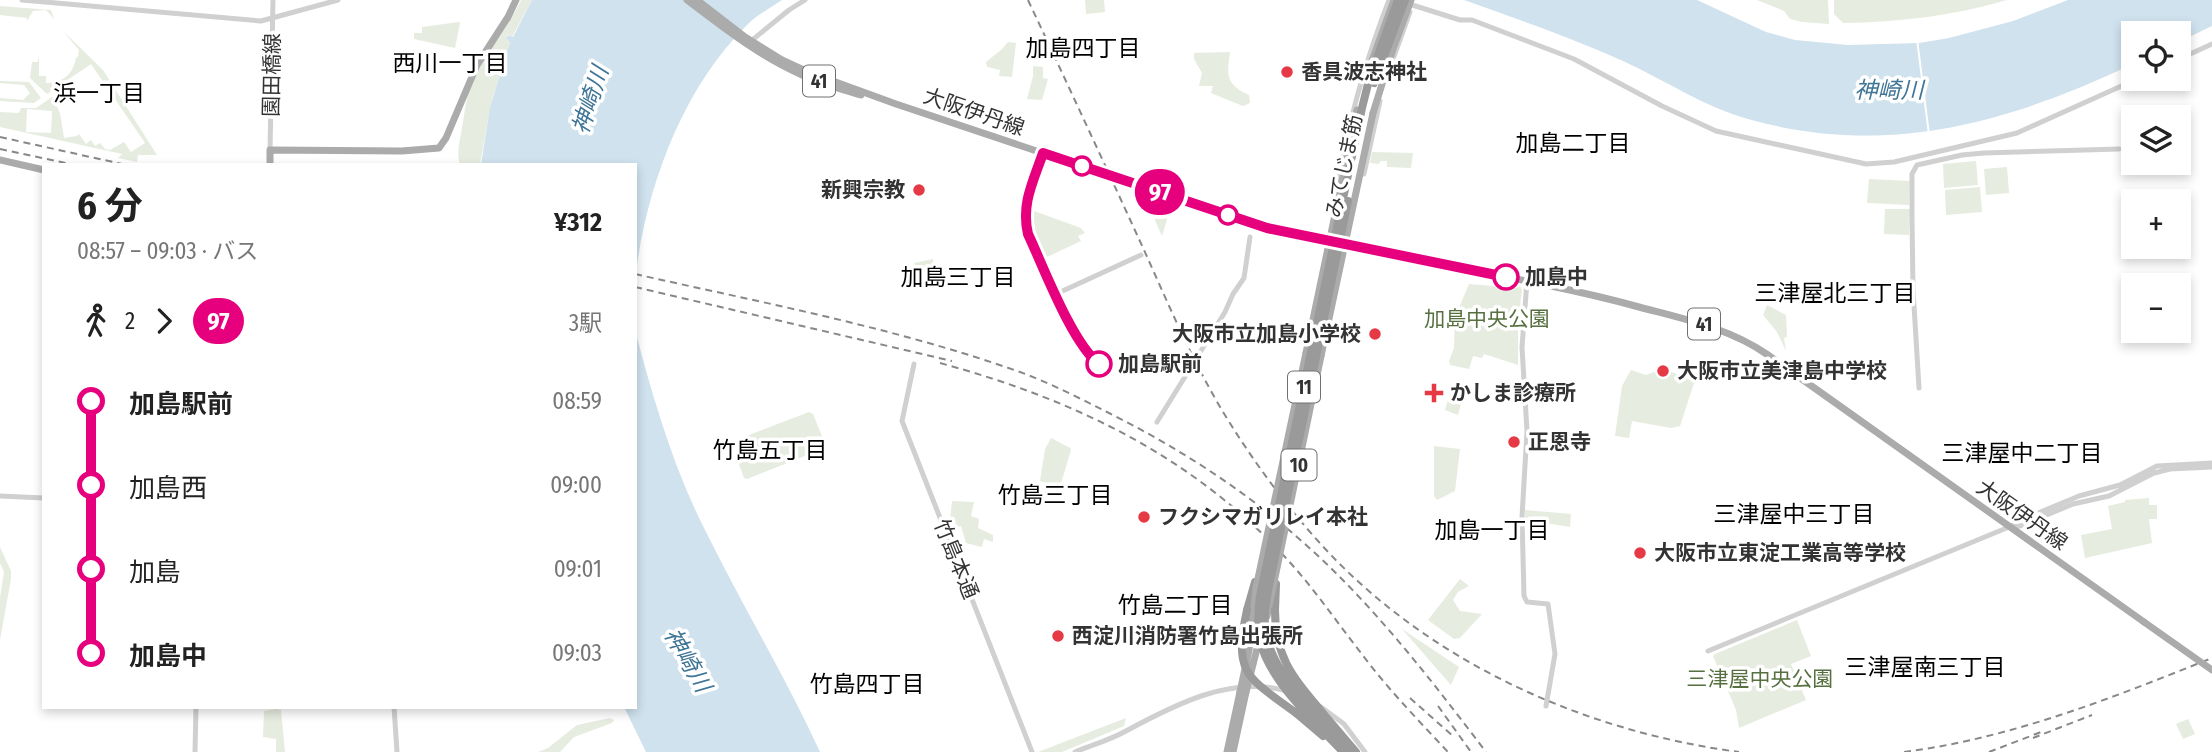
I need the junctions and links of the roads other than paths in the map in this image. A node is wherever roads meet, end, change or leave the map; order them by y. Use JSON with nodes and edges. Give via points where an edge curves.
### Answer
{"nodes":[{"id":1,"x":22,"y":0,"type":"edge"},
{"id":2,"x":273,"y":0,"type":"edge"},
{"id":3,"x":338,"y":0,"type":"edge"},
{"id":4,"x":516,"y":0,"type":"edge"},
{"id":5,"x":687,"y":0,"type":"edge"},
{"id":6,"x":697,"y":0,"type":"edge"},
{"id":7,"x":805,"y":0,"type":"edge"},
{"id":8,"x":1394,"y":0,"type":"edge"},
{"id":9,"x":1409,"y":2,"type":"edge"},
{"id":10,"x":272,"y":18,"type":"junction"},
{"id":11,"x":749,"y":41,"type":"junction"},
{"id":12,"x":2212,"y":44,"type":"edge"},
{"id":13,"x":2191,"y":54,"type":"edge"},
{"id":14,"x":1365,"y":66,"type":"junction"},
{"id":15,"x":1391,"y":66,"type":"junction"},
{"id":16,"x":2121,"y":86,"type":"edge"},
{"id":17,"x":2119,"y":149,"type":"dead end"},
{"id":18,"x":270,"y":150,"type":"junction"},
{"id":19,"x":1043,"y":153,"type":"junction"},
{"id":20,"x":0,"y":160,"type":"edge"},
{"id":21,"x":270,"y":163,"type":"edge"},
{"id":22,"x":42,"y":170,"type":"edge"},
{"id":23,"x":1337,"y":202,"type":"junction"},
{"id":24,"x":1354,"y":204,"type":"junction"},
{"id":25,"x":1250,"y":237,"type":"dead end"},
{"id":26,"x":1329,"y":241,"type":"junction"},
{"id":27,"x":1346,"y":244,"type":"junction"},
{"id":28,"x":1140,"y":255,"type":"dead end"},
{"id":29,"x":1527,"y":281,"type":"junction"},
{"id":30,"x":1056,"y":294,"type":"junction"},
{"id":31,"x":1076,"y":336,"type":"dead end"},
{"id":32,"x":914,"y":364,"type":"dead end"},
{"id":33,"x":1919,"y":388,"type":"dead end"},
{"id":34,"x":1157,"y":422,"type":"dead end"},
{"id":35,"x":2212,"y":465,"type":"edge"},
{"id":36,"x":0,"y":496,"type":"edge"},
{"id":37,"x":42,"y":498,"type":"edge"},
{"id":38,"x":2009,"y":527,"type":"junction"},
{"id":39,"x":1264,"y":553,"type":"junction"},
{"id":40,"x":1277,"y":574,"type":"junction"},
{"id":41,"x":1708,"y":651,"type":"dead end"},
{"id":42,"x":2212,"y":670,"type":"edge"},
{"id":43,"x":1243,"y":692,"type":"junction"},
{"id":44,"x":1546,"y":706,"type":"dead end"},
{"id":45,"x":196,"y":709,"type":"edge"},
{"id":46,"x":394,"y":709,"type":"edge"},
{"id":47,"x":195,"y":752,"type":"edge"},
{"id":48,"x":397,"y":752,"type":"edge"},
{"id":49,"x":1032,"y":752,"type":"edge"},
{"id":50,"x":1075,"y":752,"type":"edge"},
{"id":51,"x":1227,"y":752,"type":"edge"},
{"id":52,"x":1233,"y":752,"type":"edge"},
{"id":53,"x":1342,"y":752,"type":"edge"},
{"id":54,"x":1350,"y":752,"type":"edge"},
{"id":55,"x":1356,"y":752,"type":"edge"},
{"id":56,"x":1365,"y":752,"type":"edge"}],
"edges":[{"from":1,"to":10,"type":"street","via":[[261,22]]},
{"from":2,"to":10,"type":"street","name":"園田橋線"},
{"from":3,"to":10,"type":"street"},
{"from":4,"to":18,"type":"main road","via":[[477,65],[439,148]]},
{"from":5,"to":11,"type":"main road","name":"大阪伊丹線","number":"41"},
{"from":6,"to":11,"type":"main road","name":"大阪伊丹線","number":"41"},
{"from":7,"to":11,"type":"street"},
{"from":8,"to":9,"type":"street"},
{"from":8,"to":14,"type":"street"},
{"from":8,"to":23,"type":"main road","name":"みてじま筋","number":"10","bridge":true,"via":[[1357,110]]},
{"from":8,"to":53,"type":"highway","number":"11","bridge":true,"via":[[1362,108],[1258,619],[1271,668]]},
{"from":9,"to":15,"type":"street"},
{"from":9,"to":16,"type":"street","via":[[1549,48],[1716,131],[1866,164],[1894,162],[2017,132]]},
{"from":9,"to":24,"type":"main road","name":"みてじま筋","number":"10","bridge":true,"via":[[1373,113]]},
{"from":9,"to":54,"type":"highway","number":"11","bridge":true,"via":[[1367,111],[1265,607],[1267,637],[1278,664]]},
{"from":10,"to":18,"type":"street","name":"園田橋線"},
{"from":11,"to":19,"type":"main road","name":"大阪伊丹線","number":"41","via":[[808,72]]},
{"from":12,"to":13,"type":"street"},
{"from":14,"to":15,"type":"street"},
{"from":14,"to":23,"type":"street","via":[[1338,178]]},
{"from":15,"to":24,"type":"street"},
{"from":17,"to":33,"type":"street","via":[[1962,155],[1917,165],[1912,174],[1912,231]]},
{"from":18,"to":21,"type":"main road"},
{"from":19,"to":26,"type":"main road","name":"大阪伊丹線","number":"41","via":[[1267,228]]},
{"from":19,"to":30,"type":"street","via":[[1024,219]]},
{"from":20,"to":22,"type":"main road"},
{"from":23,"to":26,"type":"main road","name":"みてじま筋","number":"10"},
{"from":24,"to":27,"type":"main road","name":"みてじま筋","number":"10"},
{"from":25,"to":34,"type":"street","via":[[1244,278]]},
{"from":26,"to":27,"type":"main road","name":"大阪伊丹線","number":"41"},
{"from":26,"to":39,"type":"main road","name":"みてじま筋","number":"10","bridge":true},
{"from":27,"to":29,"type":"main road","name":"大阪伊丹線","number":"41"},
{"from":27,"to":40,"type":"main road","name":"みてじま筋","number":"10","bridge":true},
{"from":28,"to":30,"type":"street"},
{"from":29,"to":38,"type":"main road","name":"大阪伊丹線","number":"41","via":[[1663,313],[1740,338]]},
{"from":29,"to":44,"type":"street","via":[[1522,347],[1527,431],[1522,506],[1524,596],[1531,604],[1548,604],[1555,654]]},
{"from":30,"to":31,"type":"street"},
{"from":32,"to":49,"type":"street","name":"竹島本通","via":[[902,421]]},
{"from":35,"to":38,"type":"street","via":[[2154,473],[2109,496]]},
{"from":36,"to":37,"type":"street"},
{"from":38,"to":41,"type":"street"},
{"from":38,"to":42,"type":"main road","name":"大阪伊丹線","number":"41","bridge":true},
{"from":39,"to":43,"type":"main road","name":"みてじま筋","number":"10","bridge":true},
{"from":39,"to":53,"type":"highway","number":"11","bridge":true,"via":[[1244,626],[1243,664],[1259,686]]},
{"from":40,"to":43,"type":"main road","name":"みてじま筋","number":"10","bridge":true},
{"from":40,"to":55,"type":"highway","bridge":true,"via":[[1279,649],[1290,673]]},
{"from":43,"to":51,"type":"main road","name":"みてじま筋","number":"10"},
{"from":43,"to":52,"type":"main road","name":"みてじま筋","number":"10"},
{"from":45,"to":47,"type":"street"},
{"from":46,"to":48,"type":"street"},
{"from":50,"to":56,"type":"street","via":[[1214,692],[1250,686],[1280,689],[1320,706],[1344,724]]}]}
